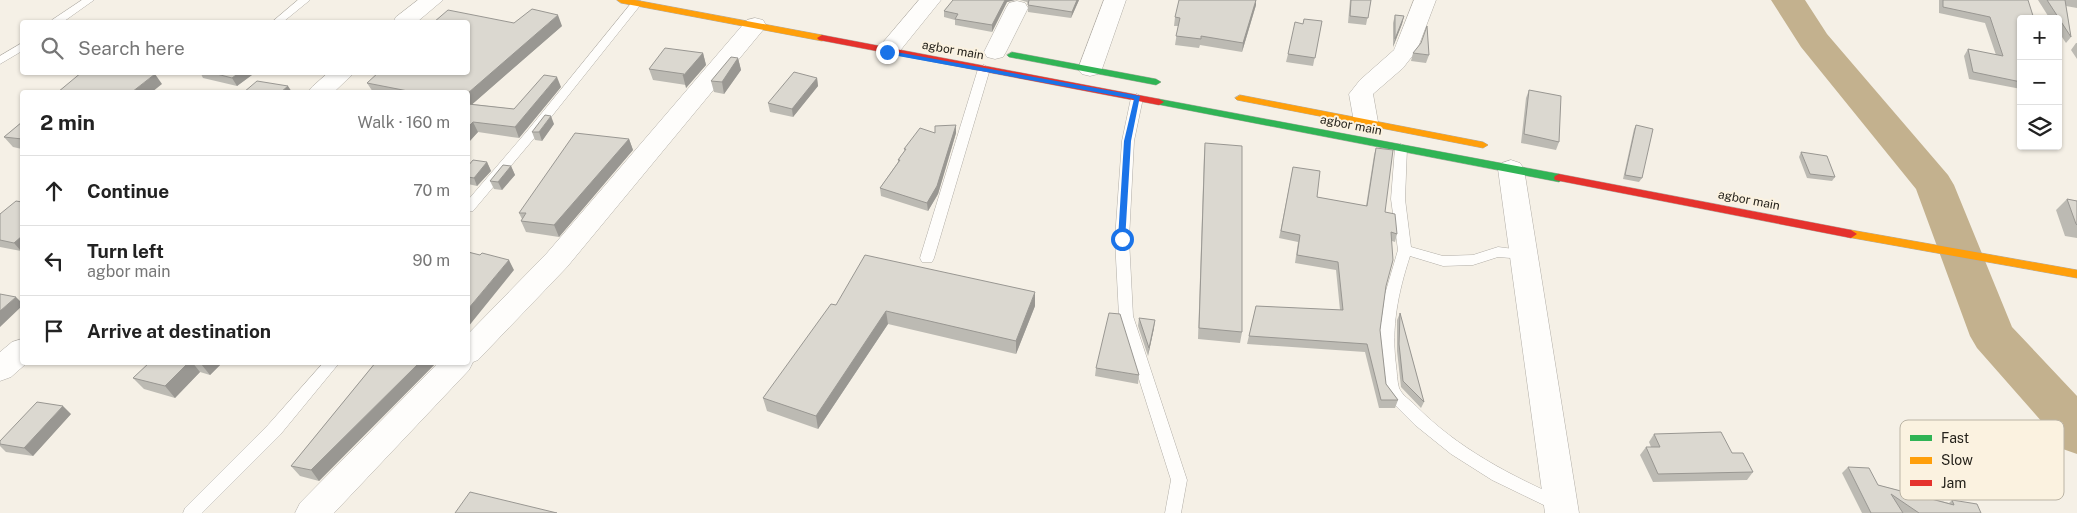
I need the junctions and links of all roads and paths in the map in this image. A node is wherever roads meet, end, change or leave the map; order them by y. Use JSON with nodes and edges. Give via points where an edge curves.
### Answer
{"nodes":[{"id":1,"x":89,"y":0,"type":"edge"},
{"id":2,"x":305,"y":0,"type":"edge"},
{"id":3,"x":432,"y":0,"type":"edge"},
{"id":4,"x":621,"y":0,"type":"edge"},
{"id":5,"x":930,"y":0,"type":"edge"},
{"id":6,"x":1115,"y":0,"type":"edge"},
{"id":7,"x":1425,"y":0,"type":"edge"},
{"id":8,"x":637,"y":3,"type":"junction"},
{"id":9,"x":1017,"y":8,"type":"dead end"},
{"id":10,"x":59,"y":20,"type":"edge"},
{"id":11,"x":279,"y":20,"type":"edge"},
{"id":12,"x":407,"y":20,"type":"edge"},
{"id":13,"x":755,"y":24,"type":"junction"},
{"id":14,"x":897,"y":39,"type":"junction"},
{"id":15,"x":20,"y":47,"type":"edge"},
{"id":16,"x":988,"y":57,"type":"junction"},
{"id":17,"x":0,"y":61,"type":"edge"},
{"id":18,"x":1090,"y":69,"type":"junction"},
{"id":19,"x":340,"y":75,"type":"edge"},
{"id":20,"x":1172,"y":85,"type":"dead end"},
{"id":21,"x":322,"y":90,"type":"edge"},
{"id":22,"x":1230,"y":96,"type":"dead end"},
{"id":23,"x":1138,"y":98,"type":"junction"},
{"id":24,"x":1366,"y":122,"type":"junction"},
{"id":25,"x":1401,"y":148,"type":"junction"},
{"id":26,"x":1504,"y":158,"type":"junction"},
{"id":27,"x":470,"y":206,"type":"edge"},
{"id":28,"x":1405,"y":250,"type":"junction"},
{"id":29,"x":1524,"y":254,"type":"junction"},
{"id":30,"x":927,"y":258,"type":"dead end"},
{"id":31,"x":2077,"y":274,"type":"edge"},
{"id":32,"x":470,"y":350,"type":"edge"},
{"id":33,"x":20,"y":352,"type":"edge"},
{"id":34,"x":329,"y":365,"type":"edge"},
{"id":35,"x":455,"y":365,"type":"edge"},
{"id":36,"x":0,"y":369,"type":"edge"},
{"id":37,"x":1561,"y":509,"type":"edge"},
{"id":38,"x":192,"y":513,"type":"edge"},
{"id":39,"x":312,"y":513,"type":"edge"},
{"id":40,"x":1173,"y":513,"type":"edge"}],
"edges":[{"from":1,"to":10,"type":"lane"},
{"from":2,"to":11,"type":"lane"},
{"from":3,"to":12,"type":"street"},
{"from":4,"to":8,"type":"main road","name":"agbor main"},
{"from":5,"to":14,"type":"street"},
{"from":6,"to":18,"type":"street"},
{"from":7,"to":24,"type":"street","via":[[1407,47],[1396,62],[1373,79],[1361,94]]},
{"from":8,"to":13,"type":"main road","name":"agbor main"},
{"from":8,"to":27,"type":"lane"},
{"from":9,"to":16,"type":"street"},
{"from":13,"to":14,"type":"main road","name":"agbor main"},
{"from":13,"to":32,"type":"street","via":[[558,260]]},
{"from":14,"to":16,"type":"main road","name":"agbor main"},
{"from":15,"to":17,"type":"lane"},
{"from":16,"to":18,"type":"main road","name":"agbor main"},
{"from":16,"to":23,"type":"main road","name":"agbor main"},
{"from":16,"to":30,"type":"lane"},
{"from":18,"to":20,"type":"main road","name":"agbor main"},
{"from":19,"to":21,"type":"street"},
{"from":22,"to":24,"type":"main road","name":"agbor main"},
{"from":23,"to":25,"type":"main road","name":"agbor main"},
{"from":23,"to":40,"type":"lane","via":[[1128,141],[1123,229],[1126,316],[1179,480]]},
{"from":24,"to":26,"type":"main road","name":"agbor main"},
{"from":25,"to":26,"type":"main road","name":"agbor main"},
{"from":25,"to":28,"type":"lane","via":[[1398,199]]},
{"from":26,"to":29,"type":"street"},
{"from":26,"to":31,"type":"main road","name":"agbor main","via":[[1878,239]]},
{"from":28,"to":29,"type":"lane","via":[[1443,261],[1473,260],[1498,252]]},
{"from":28,"to":37,"type":"lane","via":[[1389,298],[1385,324],[1392,391],[1420,422],[1452,446]]},
{"from":29,"to":37,"type":"street"},
{"from":33,"to":36,"type":"street"},
{"from":34,"to":38,"type":"lane","via":[[274,430]]},
{"from":35,"to":39,"type":"street"}]}
